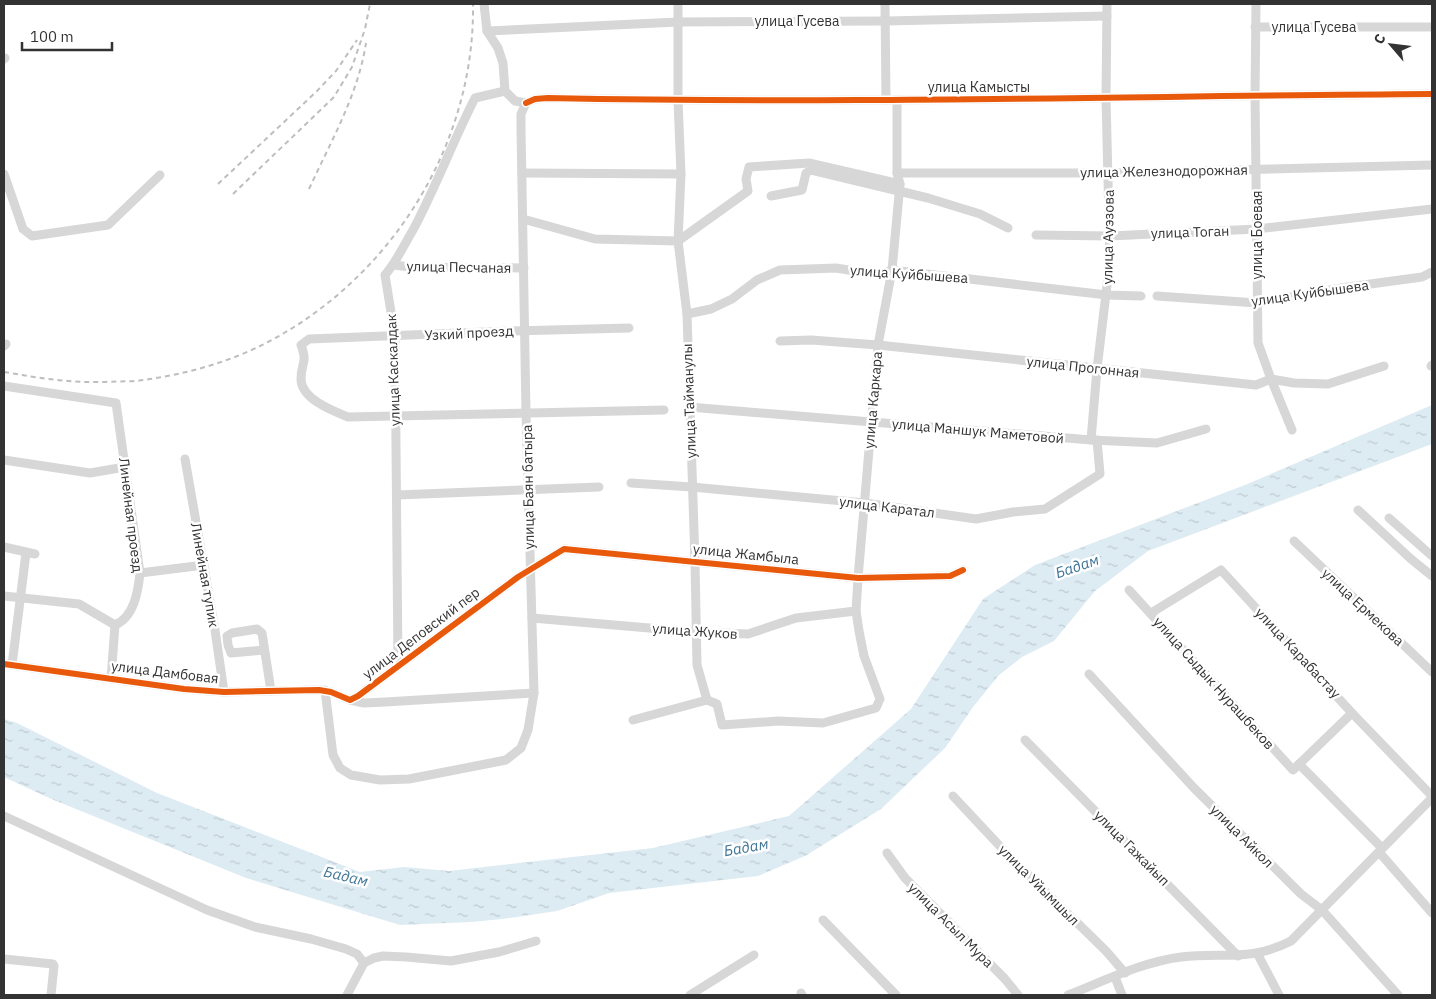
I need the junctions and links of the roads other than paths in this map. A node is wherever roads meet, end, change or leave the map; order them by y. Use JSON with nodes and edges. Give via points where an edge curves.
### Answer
{"nodes":[{"id":1,"x":484,"y":4,"type":"edge"},
{"id":2,"x":678,"y":4,"type":"edge"},
{"id":3,"x":885,"y":4,"type":"edge"},
{"id":4,"x":1107,"y":4,"type":"edge"},
{"id":5,"x":1256,"y":4,"type":"edge"},
{"id":6,"x":1107,"y":16,"type":"junction"},
{"id":7,"x":886,"y":20,"type":"junction"},
{"id":8,"x":678,"y":22,"type":"junction"},
{"id":9,"x":1255,"y":27,"type":"junction"},
{"id":10,"x":1432,"y":27,"type":"edge"},
{"id":11,"x":487,"y":31,"type":"junction"},
{"id":12,"x":505,"y":91,"type":"junction"},
{"id":13,"x":1432,"y":94,"type":"edge"},
{"id":14,"x":1254,"y":95,"type":"junction"},
{"id":15,"x":1106,"y":99,"type":"junction"},
{"id":16,"x":886,"y":100,"type":"junction"},
{"id":17,"x":897,"y":100,"type":"junction"},
{"id":18,"x":678,"y":101,"type":"junction"},
{"id":19,"x":526,"y":103,"type":"junction"},
{"id":20,"x":1432,"y":165,"type":"edge"},
{"id":21,"x":1256,"y":170,"type":"junction"},
{"id":22,"x":897,"y":173,"type":"junction"},
{"id":23,"x":1108,"y":173,"type":"junction"},
{"id":24,"x":4,"y":174,"type":"edge"},
{"id":25,"x":522,"y":174,"type":"junction"},
{"id":26,"x":681,"y":174,"type":"junction"},
{"id":27,"x":160,"y":175,"type":"dead end"},
{"id":28,"x":900,"y":188,"type":"junction"},
{"id":29,"x":771,"y":196,"type":"dead end"},
{"id":30,"x":1432,"y":209,"type":"edge"},
{"id":31,"x":523,"y":219,"type":"junction"},
{"id":32,"x":1008,"y":228,"type":"dead end"},
{"id":33,"x":1257,"y":229,"type":"junction"},
{"id":34,"x":1036,"y":235,"type":"dead end"},
{"id":35,"x":1110,"y":236,"type":"junction"},
{"id":36,"x":678,"y":241,"type":"junction"},
{"id":37,"x":394,"y":265,"type":"junction"},
{"id":38,"x":524,"y":268,"type":"junction"},
{"id":39,"x":892,"y":270,"type":"junction"},
{"id":40,"x":1432,"y":272,"type":"edge"},
{"id":41,"x":1107,"y":295,"type":"junction"},
{"id":42,"x":1141,"y":296,"type":"dead end"},
{"id":43,"x":1157,"y":296,"type":"dead end"},
{"id":44,"x":1257,"y":303,"type":"junction"},
{"id":45,"x":687,"y":314,"type":"junction"},
{"id":46,"x":629,"y":328,"type":"dead end"},
{"id":47,"x":526,"y":330,"type":"junction"},
{"id":48,"x":395,"y":337,"type":"junction"},
{"id":49,"x":780,"y":342,"type":"dead end"},
{"id":50,"x":878,"y":346,"type":"junction"},
{"id":51,"x":1384,"y":366,"type":"dead end"},
{"id":52,"x":1097,"y":368,"type":"junction"},
{"id":53,"x":1271,"y":379,"type":"junction"},
{"id":54,"x":4,"y":386,"type":"edge"},
{"id":55,"x":689,"y":407,"type":"junction"},
{"id":56,"x":664,"y":410,"type":"dead end"},
{"id":57,"x":526,"y":412,"type":"junction"},
{"id":58,"x":396,"y":416,"type":"junction"},
{"id":59,"x":872,"y":422,"type":"junction"},
{"id":60,"x":1206,"y":429,"type":"dead end"},
{"id":61,"x":1292,"y":430,"type":"dead end"},
{"id":62,"x":1094,"y":440,"type":"junction"},
{"id":63,"x":185,"y":459,"type":"dead end"},
{"id":64,"x":4,"y":460,"type":"edge"},
{"id":65,"x":125,"y":467,"type":"junction"},
{"id":66,"x":631,"y":483,"type":"dead end"},
{"id":67,"x":692,"y":487,"type":"junction"},
{"id":68,"x":600,"y":488,"type":"dead end"},
{"id":69,"x":528,"y":490,"type":"junction"},
{"id":70,"x":397,"y":495,"type":"junction"},
{"id":71,"x":865,"y":503,"type":"junction"},
{"id":72,"x":1358,"y":510,"type":"dead end"},
{"id":73,"x":1389,"y":518,"type":"dead end"},
{"id":74,"x":1294,"y":542,"type":"dead end"},
{"id":75,"x":4,"y":547,"type":"edge"},
{"id":76,"x":1432,"y":556,"type":"edge"},
{"id":77,"x":696,"y":562,"type":"junction"},
{"id":78,"x":204,"y":565,"type":"junction"},
{"id":79,"x":530,"y":570,"type":"junction"},
{"id":80,"x":963,"y":570,"type":"dead end"},
{"id":81,"x":140,"y":573,"type":"junction"},
{"id":82,"x":1432,"y":576,"type":"edge"},
{"id":83,"x":858,"y":578,"type":"junction"},
{"id":84,"x":1130,"y":590,"type":"dead end"},
{"id":85,"x":4,"y":596,"type":"edge"},
{"id":86,"x":20,"y":598,"type":"junction"},
{"id":87,"x":856,"y":611,"type":"junction"},
{"id":88,"x":1151,"y":612,"type":"junction"},
{"id":89,"x":532,"y":618,"type":"junction"},
{"id":90,"x":115,"y":625,"type":"junction"},
{"id":91,"x":696,"y":632,"type":"junction"},
{"id":92,"x":264,"y":650,"type":"dead end"},
{"id":93,"x":8,"y":664,"type":"edge"},
{"id":94,"x":398,"y":665,"type":"junction"},
{"id":95,"x":1432,"y":672,"type":"edge"},
{"id":96,"x":1089,"y":674,"type":"dead end"},
{"id":97,"x":111,"y":679,"type":"junction"},
{"id":98,"x":325,"y":690,"type":"junction"},
{"id":99,"x":270,"y":691,"type":"junction"},
{"id":100,"x":224,"y":692,"type":"junction"},
{"id":101,"x":534,"y":693,"type":"junction"},
{"id":102,"x":880,"y":699,"type":"joint"},
{"id":103,"x":350,"y":700,"type":"junction"},
{"id":104,"x":708,"y":700,"type":"junction"},
{"id":105,"x":1352,"y":712,"type":"junction"},
{"id":106,"x":633,"y":720,"type":"dead end"},
{"id":107,"x":1025,"y":740,"type":"dead end"},
{"id":108,"x":1299,"y":764,"type":"junction"},
{"id":109,"x":953,"y":796,"type":"dead end"},
{"id":110,"x":1432,"y":797,"type":"edge"},
{"id":111,"x":4,"y":816,"type":"edge"},
{"id":112,"x":1380,"y":850,"type":"junction"},
{"id":113,"x":886,"y":853,"type":"dead end"},
{"id":114,"x":1322,"y":910,"type":"junction"},
{"id":115,"x":1432,"y":913,"type":"edge"},
{"id":116,"x":823,"y":920,"type":"dead end"},
{"id":117,"x":536,"y":940,"type":"dead end"},
{"id":118,"x":1257,"y":953,"type":"junction"},
{"id":119,"x":754,"y":954,"type":"dead end"},
{"id":120,"x":1238,"y":956,"type":"junction"},
{"id":121,"x":4,"y":959,"type":"edge"},
{"id":122,"x":364,"y":963,"type":"junction"},
{"id":123,"x":1125,"y":973,"type":"junction"},
{"id":124,"x":1115,"y":978,"type":"junction"},
{"id":125,"x":52,"y":995,"type":"edge"},
{"id":126,"x":348,"y":995,"type":"edge"},
{"id":127,"x":690,"y":995,"type":"edge"},
{"id":128,"x":896,"y":995,"type":"edge"},
{"id":129,"x":1018,"y":995,"type":"edge"},
{"id":130,"x":1068,"y":995,"type":"edge"},
{"id":131,"x":1122,"y":995,"type":"edge"},
{"id":132,"x":1279,"y":995,"type":"edge"},
{"id":133,"x":1398,"y":995,"type":"edge"}],
"edges":[{"from":1,"to":11,"type":"street"},
{"from":2,"to":8,"type":"street","name":"улица Тайманулы"},
{"from":3,"to":7,"type":"street"},
{"from":4,"to":6,"type":"street","name":"улица Ауэзова"},
{"from":5,"to":9,"type":"street","name":"улица Боевая"},
{"from":6,"to":7,"type":"street","name":"улица Гусева"},
{"from":6,"to":15,"type":"street","name":"улица Ауэзова"},
{"from":7,"to":8,"type":"street","name":"улица Гусева"},
{"from":7,"to":16,"type":"street"},
{"from":8,"to":11,"type":"street","name":"улица Гусева"},
{"from":8,"to":18,"type":"street","name":"улица Тайманулы"},
{"from":9,"to":10,"type":"street","name":"улица Гусева"},
{"from":9,"to":14,"type":"street","name":"улица Боевая"},
{"from":11,"to":12,"type":"street","via":[[503,63]]},
{"from":12,"to":19,"type":"street"},
{"from":12,"to":37,"type":"street","name":"улица Каскалдак","via":[[475,98],[433,191]]},
{"from":13,"to":14,"type":"street","name":"улица Камысты"},
{"from":14,"to":15,"type":"street","name":"улица Камысты"},
{"from":14,"to":21,"type":"street","name":"улица Боевая"},
{"from":15,"to":17,"type":"street","name":"улица Камысты"},
{"from":15,"to":23,"type":"street","name":"улица Ауэзова"},
{"from":16,"to":17,"type":"street","name":"улица Камысты"},
{"from":16,"to":18,"type":"street","name":"улица Камысты"},
{"from":17,"to":22,"type":"street","name":"улица Каркара"},
{"from":18,"to":19,"type":"street","name":"улица Камысты","via":[[548,98]]},
{"from":18,"to":26,"type":"street","name":"улица Тайманулы"},
{"from":19,"to":25,"type":"street","name":"улица Баян батыра","via":[[521,114]]},
{"from":20,"to":21,"type":"street","name":"улица Железнодорожная"},
{"from":21,"to":23,"type":"street","name":"улица Железнодорожная"},
{"from":21,"to":33,"type":"street","name":"улица Боевая"},
{"from":22,"to":23,"type":"street","name":"улица Железнодорожная"},
{"from":22,"to":28,"type":"street","name":"улица Каркара"},
{"from":23,"to":35,"type":"street","name":"улица Ауэзова"},
{"from":24,"to":27,"type":"street","via":[[23,229],[32,236],[108,225]]},
{"from":25,"to":26,"type":"street"},
{"from":25,"to":31,"type":"street","name":"улица Баян батыра"},
{"from":26,"to":36,"type":"street","name":"улица Тайманулы"},
{"from":28,"to":29,"type":"street","via":[[811,170],[806,173],[802,190]]},
{"from":28,"to":32,"type":"street","via":[[980,214]]},
{"from":28,"to":36,"type":"street","via":[[809,163],[749,167],[748,191]]},
{"from":28,"to":39,"type":"street","name":"улица Каркара"},
{"from":30,"to":33,"type":"street","name":"улица Тоган"},
{"from":31,"to":36,"type":"street","via":[[595,239]]},
{"from":31,"to":38,"type":"street","name":"улица Баян батыра"},
{"from":33,"to":35,"type":"street","name":"улица Тоган"},
{"from":33,"to":44,"type":"street","name":"улица Боевая"},
{"from":34,"to":35,"type":"street","name":"улица Тоган"},
{"from":35,"to":41,"type":"street","name":"улица Ауэзова"},
{"from":36,"to":45,"type":"street","name":"улица Тайманулы"},
{"from":37,"to":38,"type":"street","name":"улица Песчаная"},
{"from":37,"to":48,"type":"street","name":"улица Каскалдак","via":[[385,275]]},
{"from":38,"to":47,"type":"street","name":"улица Баян батыра"},
{"from":39,"to":41,"type":"street","name":"улица Куйбышева"},
{"from":39,"to":45,"type":"street","name":"улица Куйбышева","via":[[879,275],[836,268],[780,270],[757,280],[711,309]]},
{"from":39,"to":50,"type":"street","name":"улица Каркара"},
{"from":40,"to":44,"type":"street","name":"улица Куйбышева","via":[[1422,277]]},
{"from":41,"to":42,"type":"street","name":"улица Куйбышева"},
{"from":41,"to":52,"type":"street","name":"улица Ауэзова"},
{"from":43,"to":44,"type":"street","name":"улица Куйбышева"},
{"from":44,"to":53,"type":"street","name":"улица Боевая","via":[[1258,343]]},
{"from":45,"to":55,"type":"street","name":"улица Тайманулы"},
{"from":46,"to":47,"type":"street","name":"Узкий проезд"},
{"from":47,"to":48,"type":"street","name":"Узкий проезд"},
{"from":47,"to":57,"type":"street","name":"улица Баян батыра"},
{"from":48,"to":58,"type":"street","name":"улица Каскалдак"},
{"from":48,"to":58,"type":"street","name":"Узкий проезд","via":[[309,339],[300,345],[306,357],[301,380],[303,388],[319,404],[348,417]]},
{"from":49,"to":50,"type":"street","name":"улица Прогонная","via":[[811,340]]},
{"from":50,"to":52,"type":"street","name":"улица Прогонная"},
{"from":50,"to":59,"type":"street","name":"улица Каркара"},
{"from":51,"to":53,"type":"street","name":"улица Прогонная","via":[[1328,384]]},
{"from":52,"to":53,"type":"street","name":"улица Прогонная","via":[[1256,385]]},
{"from":52,"to":62,"type":"street","name":"улица Ауэзова"},
{"from":53,"to":61,"type":"street","name":"улица Боевая"},
{"from":54,"to":65,"type":"street","name":"Линейная проезд","via":[[116,403]]},
{"from":55,"to":59,"type":"street","name":"улица Маншук Маметовой"},
{"from":55,"to":67,"type":"street","name":"улица Тайманулы"},
{"from":56,"to":57,"type":"street"},
{"from":57,"to":58,"type":"street"},
{"from":57,"to":69,"type":"street","name":"улица Баян батыра"},
{"from":58,"to":70,"type":"street","name":"улица Каскалдак"},
{"from":59,"to":62,"type":"street","name":"улица Маншук Маметовой"},
{"from":59,"to":71,"type":"street","name":"улица Каркара"},
{"from":60,"to":62,"type":"street","name":"улица Маншук Маметовой","via":[[1157,442]]},
{"from":62,"to":71,"type":"street","name":"улица Каратал","via":[[1100,474],[1045,509],[976,519]]},
{"from":63,"to":78,"type":"street","name":"Линейная тупик"},
{"from":64,"to":65,"type":"street","via":[[90,473]]},
{"from":65,"to":81,"type":"street","name":"Линейная проезд"},
{"from":66,"to":67,"type":"street","name":"улица Каратал"},
{"from":67,"to":71,"type":"street","name":"улица Каратал"},
{"from":67,"to":77,"type":"street","name":"улица Тайманулы"},
{"from":68,"to":69,"type":"street"},
{"from":69,"to":70,"type":"street"},
{"from":69,"to":79,"type":"street","name":"улица Баян батыра"},
{"from":70,"to":94,"type":"street","name":"улица Каскалдак"},
{"from":71,"to":83,"type":"street","name":"улица Каркара"},
{"from":72,"to":82,"type":"street"},
{"from":73,"to":76,"type":"street"},
{"from":74,"to":95,"type":"street","name":"улица Ермекова"},
{"from":75,"to":86,"type":"street","via":[[30,554]]},
{"from":77,"to":79,"type":"street","name":"улица Жамбыла","via":[[564,549]]},
{"from":77,"to":83,"type":"street","name":"улица Жамбыла"},
{"from":77,"to":91,"type":"street","name":"улица Тайманулы"},
{"from":78,"to":81,"type":"street"},
{"from":78,"to":100,"type":"street","name":"Линейная тупик"},
{"from":79,"to":89,"type":"street","name":"улица Баян батыра"},
{"from":79,"to":94,"type":"street","name":"улица Деповский пер"},
{"from":80,"to":83,"type":"street","name":"улица Жамбыла","via":[[950,576]]},
{"from":81,"to":90,"type":"street","name":"Линейная проезд","via":[[134,603],[122,622]]},
{"from":83,"to":87,"type":"street","name":"улица Каркара"},
{"from":84,"to":88,"type":"street","name":"улица Сыдык Нурашбеков"},
{"from":85,"to":86,"type":"street"},
{"from":86,"to":90,"type":"street","via":[[79,604]]},
{"from":86,"to":93,"type":"street"},
{"from":87,"to":91,"type":"street","name":"улица Жуков","via":[[796,618],[748,634]]},
{"from":87,"to":102,"type":"street","name":"улица Каркара","via":[[864,656]]},
{"from":88,"to":105,"type":"street","name":"улица Карабастау","via":[[1221,570]]},
{"from":88,"to":108,"type":"street","name":"улица Сыдык Нурашбеков","via":[[1293,770]]},
{"from":89,"to":91,"type":"street","name":"улица Жуков"},
{"from":89,"to":101,"type":"street","name":"улица Баян батыра"},
{"from":90,"to":97,"type":"street"},
{"from":91,"to":104,"type":"street","name":"улица Тайманулы","via":[[697,665]]},
{"from":92,"to":99,"type":"street"},
{"from":93,"to":97,"type":"street","name":"улица Дамбовая"},
{"from":94,"to":103,"type":"street","name":"улица Деповский пер"},
{"from":96,"to":114,"type":"street","name":"улица Айкол","via":[[1194,788],[1301,894]]},
{"from":97,"to":100,"type":"street","name":"улица Дамбовая"},
{"from":98,"to":99,"type":"street","name":"улица Дамбовая"},
{"from":98,"to":101,"type":"street","name":"улица Баян батыра","via":[[333,755],[340,768],[352,775],[380,780],[409,779],[506,760],[521,748],[528,730]]},
{"from":98,"to":103,"type":"street"},
{"from":99,"to":100,"type":"street","name":"улица Дамбовая"},
{"from":101,"to":103,"type":"street","via":[[364,703]]},
{"from":102,"to":104,"type":"street","name":"улица Тайманулы","via":[[876,708],[823,723],[778,721],[722,725],[717,704]]},
{"from":104,"to":106,"type":"street"},
{"from":105,"to":108,"type":"street"},
{"from":105,"to":110,"type":"street","name":"улица Карабастау"},
{"from":107,"to":120,"type":"street","name":"улица Гажайып"},
{"from":108,"to":112,"type":"street","name":"улица Сыдык Нурашбеков"},
{"from":109,"to":123,"type":"street","name":"улица Уйымшыл"},
{"from":110,"to":112,"type":"street"},
{"from":111,"to":122,"type":"street","via":[[207,910],[255,927],[346,949],[357,954]]},
{"from":112,"to":114,"type":"street"},
{"from":112,"to":115,"type":"street","name":"улица Сыдык Нурашбеков"},
{"from":113,"to":129,"type":"street","name":"улица Асыл Мура","via":[[905,878]]},
{"from":114,"to":118,"type":"street","via":[[1291,941]]},
{"from":114,"to":133,"type":"street","name":"улица Айкол"},
{"from":116,"to":128,"type":"street"},
{"from":117,"to":122,"type":"street","via":[[499,952],[451,961],[383,956]]},
{"from":118,"to":120,"type":"street"},
{"from":118,"to":132,"type":"street"},
{"from":119,"to":127,"type":"street"},
{"from":120,"to":123,"type":"street","via":[[1182,957]]},
{"from":121,"to":125,"type":"street","via":[[53,964]]},
{"from":122,"to":126,"type":"street"},
{"from":123,"to":124,"type":"street"},
{"from":124,"to":130,"type":"street"},
{"from":124,"to":131,"type":"street"}]}
